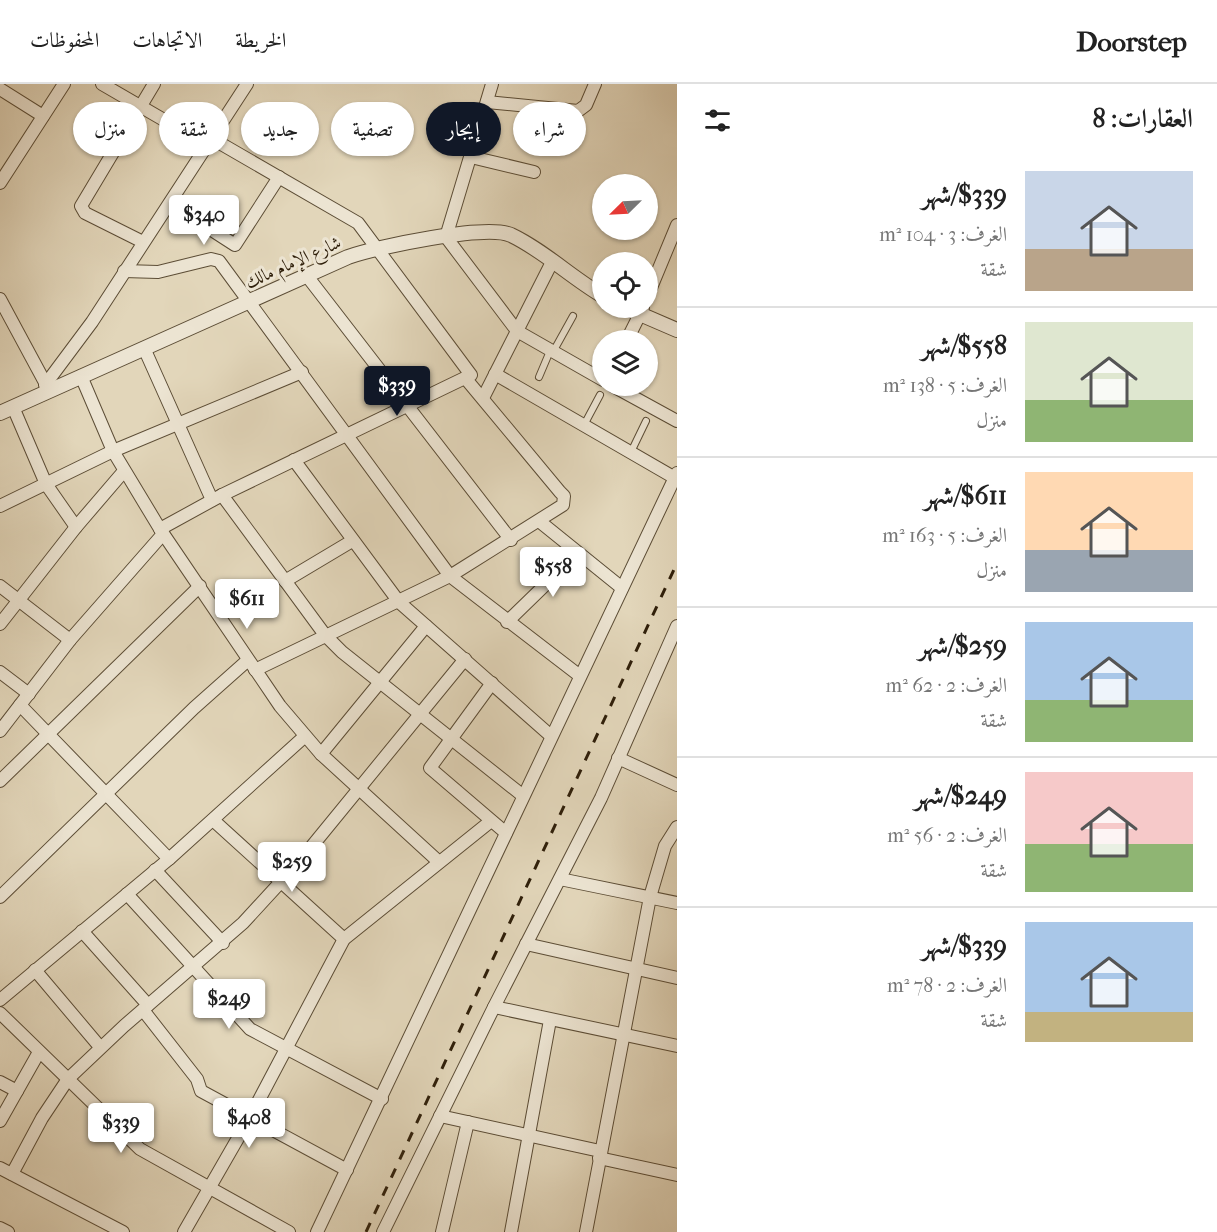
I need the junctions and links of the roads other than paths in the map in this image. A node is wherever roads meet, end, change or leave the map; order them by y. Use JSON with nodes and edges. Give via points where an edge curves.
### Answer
{"nodes":[{"id":1,"x":64,"y":84,"type":"edge"},
{"id":2,"x":102,"y":84,"type":"edge"},
{"id":3,"x":154,"y":84,"type":"edge"},
{"id":4,"x":247,"y":84,"type":"edge"},
{"id":5,"x":492,"y":84,"type":"edge"},
{"id":6,"x":595,"y":84,"type":"edge"},
{"id":7,"x":0,"y":89,"type":"edge"},
{"id":8,"x":133,"y":102,"type":"edge"},
{"id":9,"x":143,"y":102,"type":"edge"},
{"id":10,"x":487,"y":102,"type":"edge"},
{"id":11,"x":501,"y":103,"type":"edge"},
{"id":12,"x":229,"y":111,"type":"edge"},
{"id":13,"x":44,"y":116,"type":"junction"},
{"id":14,"x":229,"y":152,"type":"edge"},
{"id":15,"x":110,"y":156,"type":"edge"},
{"id":16,"x":200,"y":156,"type":"edge"},
{"id":17,"x":471,"y":157,"type":"joint"},
{"id":18,"x":534,"y":172,"type":"dead end"},
{"id":19,"x":279,"y":177,"type":"junction"},
{"id":20,"x":0,"y":183,"type":"edge"},
{"id":21,"x":170,"y":202,"type":"junction"},
{"id":22,"x":677,"y":225,"type":"edge"},
{"id":23,"x":446,"y":237,"type":"junction"},
{"id":24,"x":143,"y":242,"type":"junction"},
{"id":25,"x":375,"y":249,"type":"junction"},
{"id":26,"x":552,"y":262,"type":"junction"},
{"id":27,"x":124,"y":271,"type":"junction"},
{"id":28,"x":658,"y":271,"type":"edge"},
{"id":29,"x":307,"y":276,"type":"junction"},
{"id":30,"x":592,"y":289,"type":"edge"},
{"id":31,"x":0,"y":299,"type":"edge"},
{"id":32,"x":251,"y":300,"type":"junction"},
{"id":33,"x":573,"y":316,"type":"dead end"},
{"id":34,"x":655,"y":318,"type":"edge"},
{"id":35,"x":677,"y":330,"type":"edge"},
{"id":36,"x":517,"y":331,"type":"junction"},
{"id":37,"x":144,"y":348,"type":"junction"},
{"id":38,"x":552,"y":351,"type":"junction"},
{"id":39,"x":302,"y":372,"type":"junction"},
{"id":40,"x":495,"y":374,"type":"junction"},
{"id":41,"x":592,"y":374,"type":"edge"},
{"id":42,"x":81,"y":376,"type":"junction"},
{"id":43,"x":539,"y":377,"type":"dead end"},
{"id":44,"x":466,"y":378,"type":"junction"},
{"id":45,"x":47,"y":388,"type":"junction"},
{"id":46,"x":599,"y":396,"type":"edge"},
{"id":47,"x":631,"y":396,"type":"edge"},
{"id":48,"x":483,"y":398,"type":"junction"},
{"id":49,"x":407,"y":406,"type":"junction"},
{"id":50,"x":7,"y":410,"type":"edge"},
{"id":51,"x":646,"y":421,"type":"dead end"},
{"id":52,"x":677,"y":421,"type":"edge"},
{"id":53,"x":177,"y":425,"type":"junction"},
{"id":54,"x":584,"y":425,"type":"junction"},
{"id":55,"x":347,"y":435,"type":"junction"},
{"id":56,"x":113,"y":451,"type":"junction"},
{"id":57,"x":631,"y":452,"type":"junction"},
{"id":58,"x":294,"y":460,"type":"junction"},
{"id":59,"x":124,"y":471,"type":"junction"},
{"id":60,"x":676,"y":475,"type":"edge"},
{"id":61,"x":46,"y":484,"type":"junction"},
{"id":62,"x":217,"y":498,"type":"junction"},
{"id":63,"x":0,"y":506,"type":"edge"},
{"id":64,"x":539,"y":521,"type":"junction"},
{"id":65,"x":76,"y":527,"type":"junction"},
{"id":66,"x":161,"y":531,"type":"junction"},
{"id":67,"x":511,"y":540,"type":"junction"},
{"id":68,"x":352,"y":541,"type":"junction"},
{"id":69,"x":578,"y":553,"type":"junction"},
{"id":70,"x":450,"y":576,"type":"junction"},
{"id":71,"x":285,"y":581,"type":"junction"},
{"id":72,"x":0,"y":586,"type":"edge"},
{"id":73,"x":200,"y":586,"type":"junction"},
{"id":74,"x":622,"y":588,"type":"junction"},
{"id":75,"x":18,"y":600,"type":"junction"},
{"id":76,"x":399,"y":602,"type":"junction"},
{"id":77,"x":507,"y":622,"type":"junction"},
{"id":78,"x":0,"y":624,"type":"edge"},
{"id":79,"x":426,"y":626,"type":"junction"},
{"id":80,"x":677,"y":626,"type":"edge"},
{"id":81,"x":325,"y":635,"type":"junction"},
{"id":82,"x":70,"y":640,"type":"junction"},
{"id":83,"x":465,"y":659,"type":"junction"},
{"id":84,"x":252,"y":665,"type":"junction"},
{"id":85,"x":0,"y":672,"type":"edge"},
{"id":86,"x":580,"y":676,"type":"junction"},
{"id":87,"x":378,"y":683,"type":"junction"},
{"id":88,"x":492,"y":683,"type":"junction"},
{"id":89,"x":29,"y":694,"type":"junction"},
{"id":90,"x":20,"y":705,"type":"junction"},
{"id":91,"x":420,"y":714,"type":"junction"},
{"id":92,"x":0,"y":731,"type":"edge"},
{"id":93,"x":50,"y":734,"type":"junction"},
{"id":94,"x":551,"y":736,"type":"junction"},
{"id":95,"x":304,"y":737,"type":"junction"},
{"id":96,"x":450,"y":739,"type":"junction"},
{"id":97,"x":321,"y":754,"type":"junction"},
{"id":98,"x":618,"y":758,"type":"junction"},
{"id":99,"x":0,"y":781,"type":"edge"},
{"id":100,"x":677,"y":785,"type":"edge"},
{"id":101,"x":360,"y":789,"type":"junction"},
{"id":102,"x":107,"y":793,"type":"junction"},
{"id":103,"x":522,"y":795,"type":"junction"},
{"id":104,"x":213,"y":820,"type":"junction"},
{"id":105,"x":491,"y":821,"type":"junction"},
{"id":106,"x":677,"y":827,"type":"edge"},
{"id":107,"x":506,"y":833,"type":"junction"},
{"id":108,"x":169,"y":859,"type":"junction"},
{"id":109,"x":438,"y":862,"type":"junction"},
{"id":110,"x":155,"y":870,"type":"junction"},
{"id":111,"x":560,"y":879,"type":"junction"},
{"id":112,"x":281,"y":882,"type":"junction"},
{"id":113,"x":127,"y":894,"type":"junction"},
{"id":114,"x":0,"y":897,"type":"edge"},
{"id":115,"x":650,"y":897,"type":"junction"},
{"id":116,"x":677,"y":903,"type":"edge"},
{"id":117,"x":82,"y":931,"type":"junction"},
{"id":118,"x":344,"y":939,"type":"junction"},
{"id":119,"x":223,"y":943,"type":"junction"},
{"id":120,"x":526,"y":944,"type":"junction"},
{"id":121,"x":194,"y":967,"type":"junction"},
{"id":122,"x":635,"y":969,"type":"junction"},
{"id":123,"x":35,"y":970,"type":"junction"},
{"id":124,"x":677,"y":978,"type":"edge"},
{"id":125,"x":0,"y":1000,"type":"edge"},
{"id":126,"x":146,"y":1007,"type":"junction"},
{"id":127,"x":494,"y":1007,"type":"junction"},
{"id":128,"x":0,"y":1013,"type":"edge"},
{"id":129,"x":550,"y":1020,"type":"junction"},
{"id":130,"x":621,"y":1036,"type":"junction"},
{"id":131,"x":677,"y":1046,"type":"edge"},
{"id":132,"x":100,"y":1047,"type":"junction"},
{"id":133,"x":287,"y":1050,"type":"junction"},
{"id":134,"x":39,"y":1052,"type":"junction"},
{"id":135,"x":68,"y":1079,"type":"junction"},
{"id":136,"x":0,"y":1082,"type":"edge"},
{"id":137,"x":17,"y":1091,"type":"junction"},
{"id":138,"x":382,"y":1099,"type":"junction"},
{"id":139,"x":440,"y":1116,"type":"junction"},
{"id":140,"x":249,"y":1119,"type":"junction"},
{"id":141,"x":0,"y":1121,"type":"edge"},
{"id":142,"x":468,"y":1122,"type":"junction"},
{"id":143,"x":529,"y":1135,"type":"junction"},
{"id":144,"x":600,"y":1154,"type":"junction"},
{"id":145,"x":0,"y":1168,"type":"edge"},
{"id":146,"x":347,"y":1170,"type":"junction"},
{"id":147,"x":12,"y":1174,"type":"junction"},
{"id":148,"x":677,"y":1175,"type":"edge"},
{"id":149,"x":208,"y":1189,"type":"junction"},
{"id":150,"x":0,"y":1228,"type":"edge"},
{"id":151,"x":8,"y":1232,"type":"edge"},
{"id":152,"x":123,"y":1232,"type":"edge"},
{"id":153,"x":184,"y":1232,"type":"edge"},
{"id":154,"x":290,"y":1232,"type":"edge"},
{"id":155,"x":317,"y":1232,"type":"edge"},
{"id":156,"x":384,"y":1232,"type":"edge"},
{"id":157,"x":442,"y":1232,"type":"edge"},
{"id":158,"x":511,"y":1232,"type":"edge"},
{"id":159,"x":586,"y":1232,"type":"edge"}],
"edges":[{"from":1,"to":13,"type":"street"},
{"from":2,"to":8,"type":"street"},
{"from":3,"to":9,"type":"street"},
{"from":4,"to":12,"type":"street"},
{"from":5,"to":10,"type":"street"},
{"from":6,"to":11,"type":"street","via":[[586,105],[578,111]]},
{"from":7,"to":13,"type":"street"},
{"from":13,"to":20,"type":"street"},
{"from":14,"to":19,"type":"street"},
{"from":15,"to":24,"type":"street","via":[[81,206],[85,213]]},
{"from":16,"to":21,"type":"street"},
{"from":17,"to":18,"type":"street"},
{"from":17,"to":23,"type":"street"},
{"from":19,"to":21,"type":"street","via":[[235,245]]},
{"from":19,"to":25,"type":"street","via":[[354,219]]},
{"from":21,"to":24,"type":"street"},
{"from":22,"to":28,"type":"street"},
{"from":23,"to":25,"type":"street","name":"شارع الإمام مالك"},
{"from":23,"to":26,"type":"street","name":"شارع الإمام مالك","via":[[485,231],[508,234]]},
{"from":23,"to":36,"type":"street"},
{"from":24,"to":27,"type":"street"},
{"from":25,"to":29,"type":"street","name":"شارع الإمام مالك"},
{"from":25,"to":44,"type":"street","via":[[469,369],[471,375]]},
{"from":26,"to":30,"type":"street","name":"شارع الإمام مالك"},
{"from":26,"to":36,"type":"street"},
{"from":27,"to":32,"type":"street","via":[[158,272],[216,259]]},
{"from":27,"to":45,"type":"street"},
{"from":29,"to":32,"type":"street","name":"شارع الإمام مالك"},
{"from":29,"to":49,"type":"street"},
{"from":31,"to":45,"type":"street"},
{"from":32,"to":37,"type":"street","name":"شارع الإمام مالك"},
{"from":32,"to":39,"type":"street"},
{"from":33,"to":38,"type":"lane"},
{"from":34,"to":35,"type":"street"},
{"from":36,"to":38,"type":"street"},
{"from":36,"to":40,"type":"street"},
{"from":37,"to":42,"type":"street","name":"شارع الإمام مالك"},
{"from":37,"to":53,"type":"street"},
{"from":38,"to":41,"type":"street"},
{"from":38,"to":43,"type":"lane"},
{"from":39,"to":53,"type":"street"},
{"from":39,"to":55,"type":"street"},
{"from":40,"to":48,"type":"street"},
{"from":40,"to":54,"type":"street"},
{"from":42,"to":45,"type":"street","name":"شارع الإمام مالك"},
{"from":42,"to":56,"type":"street"},
{"from":44,"to":48,"type":"street"},
{"from":44,"to":49,"type":"street"},
{"from":45,"to":50,"type":"street","name":"شارع الإمام مالك"},
{"from":46,"to":54,"type":"lane"},
{"from":47,"to":52,"type":"street"},
{"from":48,"to":64,"type":"street","via":[[564,496],[563,505]]},
{"from":49,"to":55,"type":"street"},
{"from":49,"to":67,"type":"street"},
{"from":50,"to":61,"type":"street"},
{"from":51,"to":57,"type":"lane"},
{"from":53,"to":56,"type":"street"},
{"from":53,"to":62,"type":"street"},
{"from":54,"to":57,"type":"street"},
{"from":55,"to":58,"type":"street"},
{"from":55,"to":70,"type":"street"},
{"from":56,"to":59,"type":"street"},
{"from":56,"to":61,"type":"street"},
{"from":57,"to":60,"type":"street"},
{"from":58,"to":62,"type":"street"},
{"from":58,"to":68,"type":"street"},
{"from":59,"to":65,"type":"street"},
{"from":59,"to":66,"type":"street"},
{"from":60,"to":74,"type":"street"},
{"from":61,"to":63,"type":"street"},
{"from":61,"to":65,"type":"street"},
{"from":62,"to":66,"type":"street"},
{"from":62,"to":71,"type":"street"},
{"from":64,"to":67,"type":"street"},
{"from":64,"to":69,"type":"street"},
{"from":65,"to":75,"type":"street"},
{"from":66,"to":73,"type":"street"},
{"from":66,"to":82,"type":"street"},
{"from":67,"to":70,"type":"street"},
{"from":68,"to":71,"type":"street"},
{"from":68,"to":76,"type":"street"},
{"from":69,"to":74,"type":"street"},
{"from":69,"to":77,"type":"street"},
{"from":70,"to":76,"type":"street"},
{"from":70,"to":77,"type":"street"},
{"from":71,"to":81,"type":"street"},
{"from":72,"to":75,"type":"street"},
{"from":73,"to":84,"type":"street"},
{"from":73,"to":93,"type":"street"},
{"from":74,"to":86,"type":"street"},
{"from":75,"to":78,"type":"street"},
{"from":75,"to":82,"type":"street"},
{"from":76,"to":79,"type":"street"},
{"from":76,"to":81,"type":"street"},
{"from":77,"to":86,"type":"street"},
{"from":79,"to":83,"type":"street"},
{"from":79,"to":87,"type":"street"},
{"from":80,"to":98,"type":"street"},
{"from":81,"to":84,"type":"street"},
{"from":81,"to":87,"type":"street"},
{"from":82,"to":89,"type":"street"},
{"from":83,"to":88,"type":"street"},
{"from":83,"to":91,"type":"street"},
{"from":84,"to":95,"type":"street"},
{"from":84,"to":102,"type":"street","via":[[194,708]]},
{"from":85,"to":89,"type":"street"},
{"from":86,"to":94,"type":"street"},
{"from":87,"to":91,"type":"street"},
{"from":87,"to":97,"type":"street"},
{"from":88,"to":94,"type":"street"},
{"from":88,"to":96,"type":"street"},
{"from":89,"to":90,"type":"street"},
{"from":90,"to":92,"type":"street"},
{"from":90,"to":93,"type":"street"},
{"from":91,"to":96,"type":"street"},
{"from":91,"to":101,"type":"street"},
{"from":93,"to":99,"type":"street"},
{"from":93,"to":102,"type":"street"},
{"from":94,"to":103,"type":"street"},
{"from":95,"to":97,"type":"street"},
{"from":95,"to":104,"type":"street"},
{"from":96,"to":103,"type":"street"},
{"from":96,"to":105,"type":"street","via":[[430,765],[431,771]]},
{"from":97,"to":101,"type":"street"},
{"from":98,"to":100,"type":"street"},
{"from":98,"to":111,"type":"street"},
{"from":101,"to":109,"type":"street"},
{"from":101,"to":112,"type":"street"},
{"from":102,"to":108,"type":"street"},
{"from":102,"to":114,"type":"street"},
{"from":103,"to":107,"type":"street"},
{"from":104,"to":108,"type":"street"},
{"from":104,"to":112,"type":"street"},
{"from":105,"to":107,"type":"street"},
{"from":105,"to":109,"type":"street"},
{"from":106,"to":115,"type":"street","via":[[664,846]]},
{"from":107,"to":138,"type":"street"},
{"from":108,"to":110,"type":"street"},
{"from":109,"to":118,"type":"street"},
{"from":110,"to":113,"type":"street"},
{"from":110,"to":119,"type":"street"},
{"from":111,"to":115,"type":"street"},
{"from":111,"to":120,"type":"street"},
{"from":112,"to":118,"type":"street"},
{"from":112,"to":119,"type":"street"},
{"from":113,"to":117,"type":"street"},
{"from":113,"to":121,"type":"street"},
{"from":115,"to":116,"type":"street"},
{"from":115,"to":122,"type":"street"},
{"from":117,"to":123,"type":"street"},
{"from":117,"to":126,"type":"street"},
{"from":118,"to":133,"type":"street"},
{"from":119,"to":121,"type":"street"},
{"from":120,"to":122,"type":"street"},
{"from":120,"to":127,"type":"street"},
{"from":121,"to":126,"type":"street"},
{"from":121,"to":133,"type":"street","via":[[250,1029]]},
{"from":122,"to":124,"type":"street"},
{"from":122,"to":130,"type":"street"},
{"from":123,"to":125,"type":"street"},
{"from":123,"to":132,"type":"street"},
{"from":126,"to":132,"type":"street"},
{"from":126,"to":140,"type":"street","via":[[197,1079],[201,1091]]},
{"from":127,"to":129,"type":"street"},
{"from":127,"to":139,"type":"street"},
{"from":128,"to":134,"type":"street"},
{"from":129,"to":130,"type":"street"},
{"from":129,"to":143,"type":"street"},
{"from":130,"to":131,"type":"street"},
{"from":130,"to":144,"type":"street"},
{"from":132,"to":135,"type":"street"},
{"from":133,"to":138,"type":"street"},
{"from":133,"to":140,"type":"street"},
{"from":134,"to":135,"type":"street"},
{"from":134,"to":137,"type":"street"},
{"from":135,"to":147,"type":"street"},
{"from":135,"to":149,"type":"street","via":[[132,1143]]},
{"from":136,"to":137,"type":"street"},
{"from":137,"to":141,"type":"street"},
{"from":138,"to":146,"type":"street"},
{"from":139,"to":142,"type":"street"},
{"from":139,"to":156,"type":"street"},
{"from":140,"to":146,"type":"street"},
{"from":140,"to":149,"type":"street"},
{"from":142,"to":143,"type":"street"},
{"from":142,"to":157,"type":"street"},
{"from":143,"to":144,"type":"street"},
{"from":143,"to":158,"type":"street"},
{"from":144,"to":148,"type":"street"},
{"from":144,"to":159,"type":"street"},
{"from":145,"to":147,"type":"street"},
{"from":146,"to":155,"type":"street"},
{"from":147,"to":152,"type":"street"},
{"from":149,"to":153,"type":"street"},
{"from":149,"to":154,"type":"street"},
{"from":150,"to":151,"type":"street"}]}
